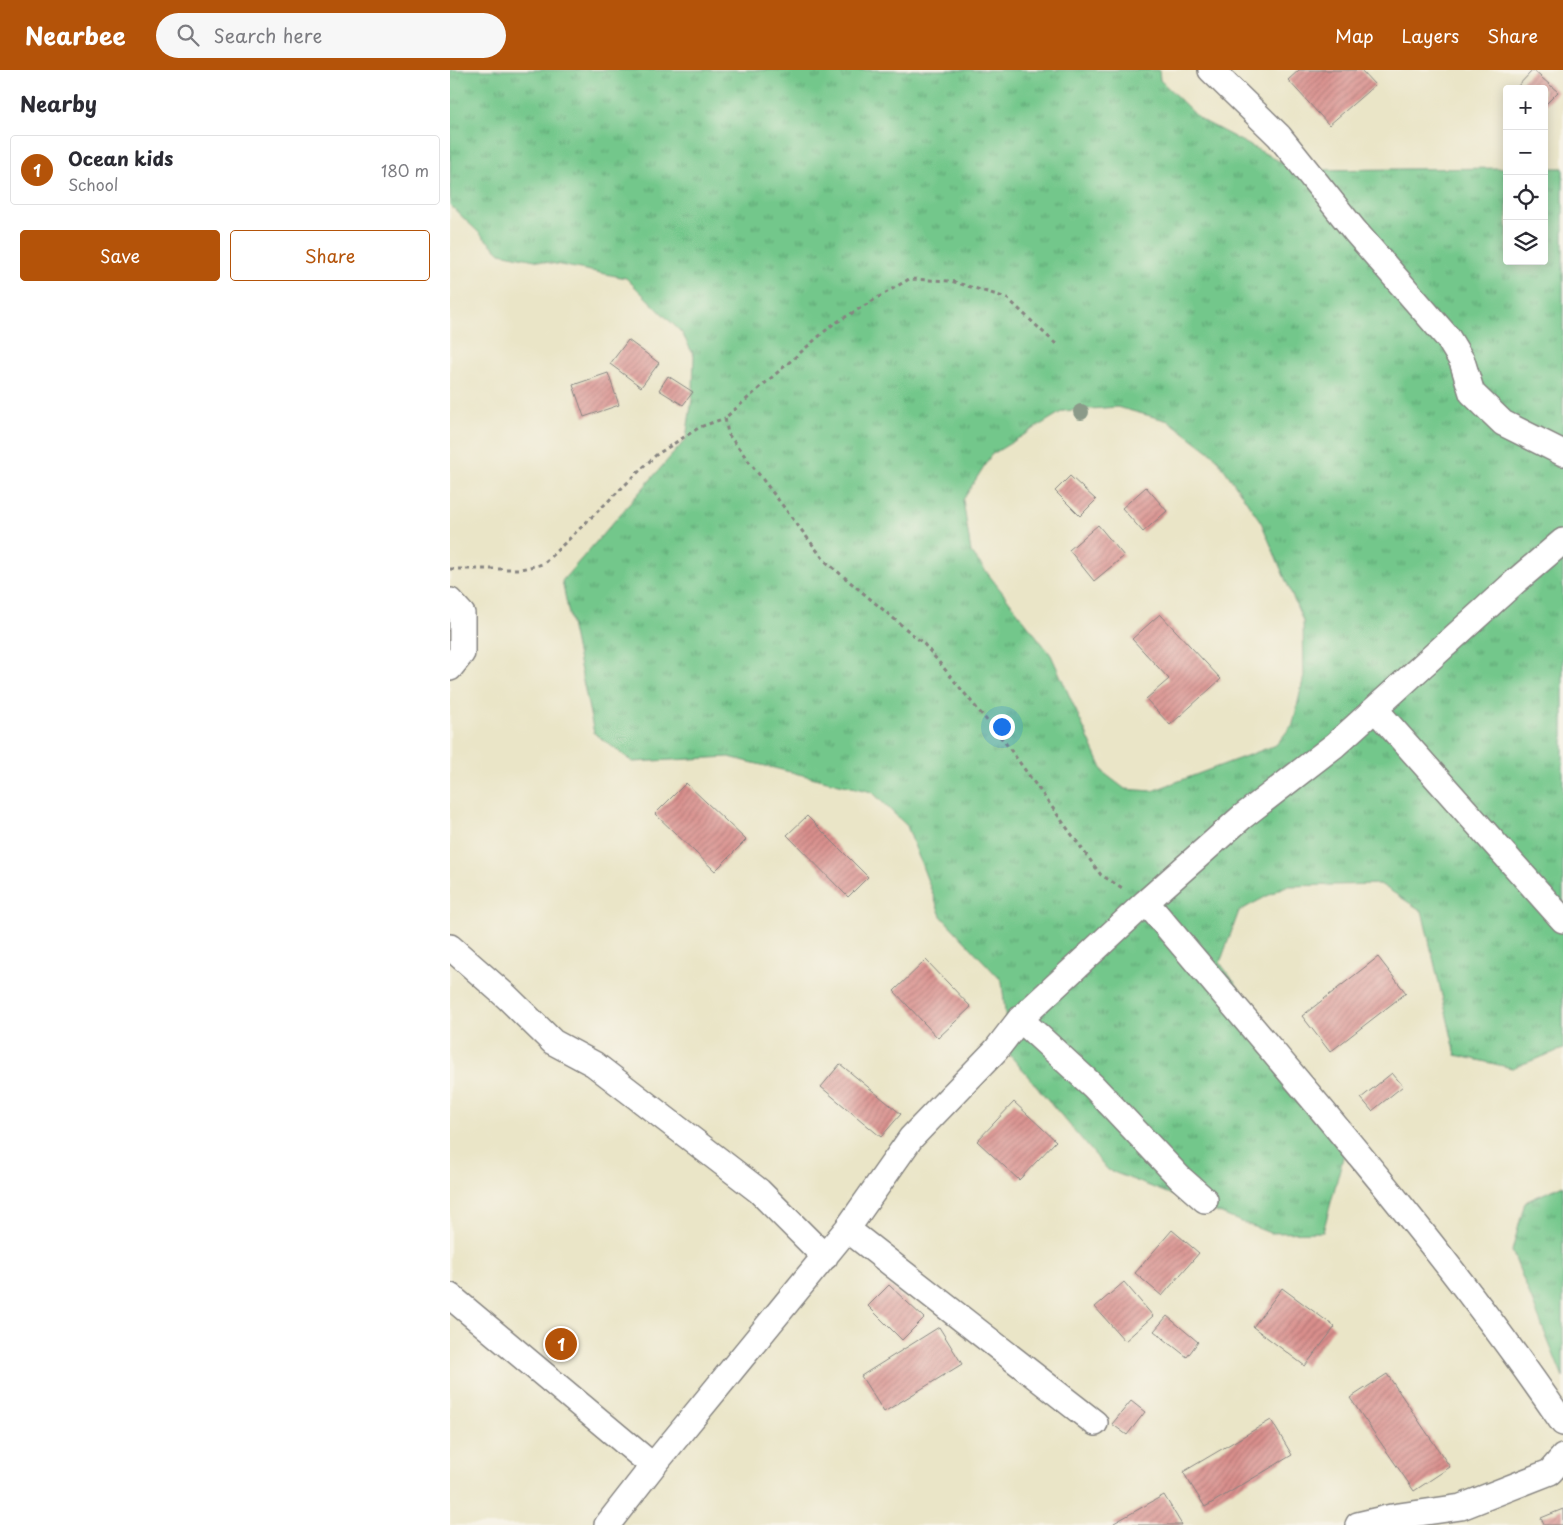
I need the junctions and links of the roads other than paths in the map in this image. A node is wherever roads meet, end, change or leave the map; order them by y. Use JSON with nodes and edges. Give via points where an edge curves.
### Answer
{"nodes":[{"id":1,"x":1211,"y":70,"type":"edge"},
{"id":2,"x":1563,"y":453,"type":"edge"},
{"id":3,"x":1563,"y":541,"type":"edge"},
{"id":4,"x":450,"y":601,"type":"edge"},
{"id":5,"x":450,"y":668,"type":"edge"},
{"id":6,"x":1375,"y":709,"type":"junction"},
{"id":7,"x":1146,"y":902,"type":"junction"},
{"id":8,"x":1563,"y":920,"type":"edge"},
{"id":9,"x":450,"y":947,"type":"edge"},
{"id":10,"x":1020,"y":1019,"type":"junction"},
{"id":11,"x":1205,"y":1200,"type":"dead end"},
{"id":12,"x":847,"y":1229,"type":"junction"},
{"id":13,"x":825,"y":1257,"type":"junction"},
{"id":14,"x":450,"y":1296,"type":"edge"},
{"id":15,"x":1095,"y":1423,"type":"dead end"},
{"id":16,"x":1563,"y":1423,"type":"edge"},
{"id":17,"x":1563,"y":1457,"type":"edge"},
{"id":18,"x":653,"y":1466,"type":"junction"},
{"id":19,"x":607,"y":1525,"type":"edge"},
{"id":20,"x":1358,"y":1525,"type":"edge"}],
"edges":[{"from":1,"to":2,"type":"street","via":[[1279,136],[1355,231],[1448,338],[1462,361],[1472,393],[1503,423]]},
{"from":3,"to":6,"type":"street"},
{"from":4,"to":5,"type":"street","via":[[462,614],[462,653]]},
{"from":6,"to":7,"type":"street","via":[[1335,745],[1242,817]]},
{"from":6,"to":8,"type":"street"},
{"from":7,"to":10,"type":"street"},
{"from":7,"to":16,"type":"street","via":[[1395,1197],[1525,1367]]},
{"from":9,"to":13,"type":"street","via":[[553,1042],[594,1064],[759,1192]]},
{"from":10,"to":11,"type":"street","via":[[1093,1086]]},
{"from":10,"to":12,"type":"street","via":[[996,1050],[911,1138]]},
{"from":12,"to":13,"type":"street"},
{"from":12,"to":15,"type":"street"},
{"from":13,"to":18,"type":"street"},
{"from":14,"to":18,"type":"street"},
{"from":17,"to":20,"type":"street","via":[[1550,1472],[1462,1507]]},
{"from":18,"to":19,"type":"street"}]}
